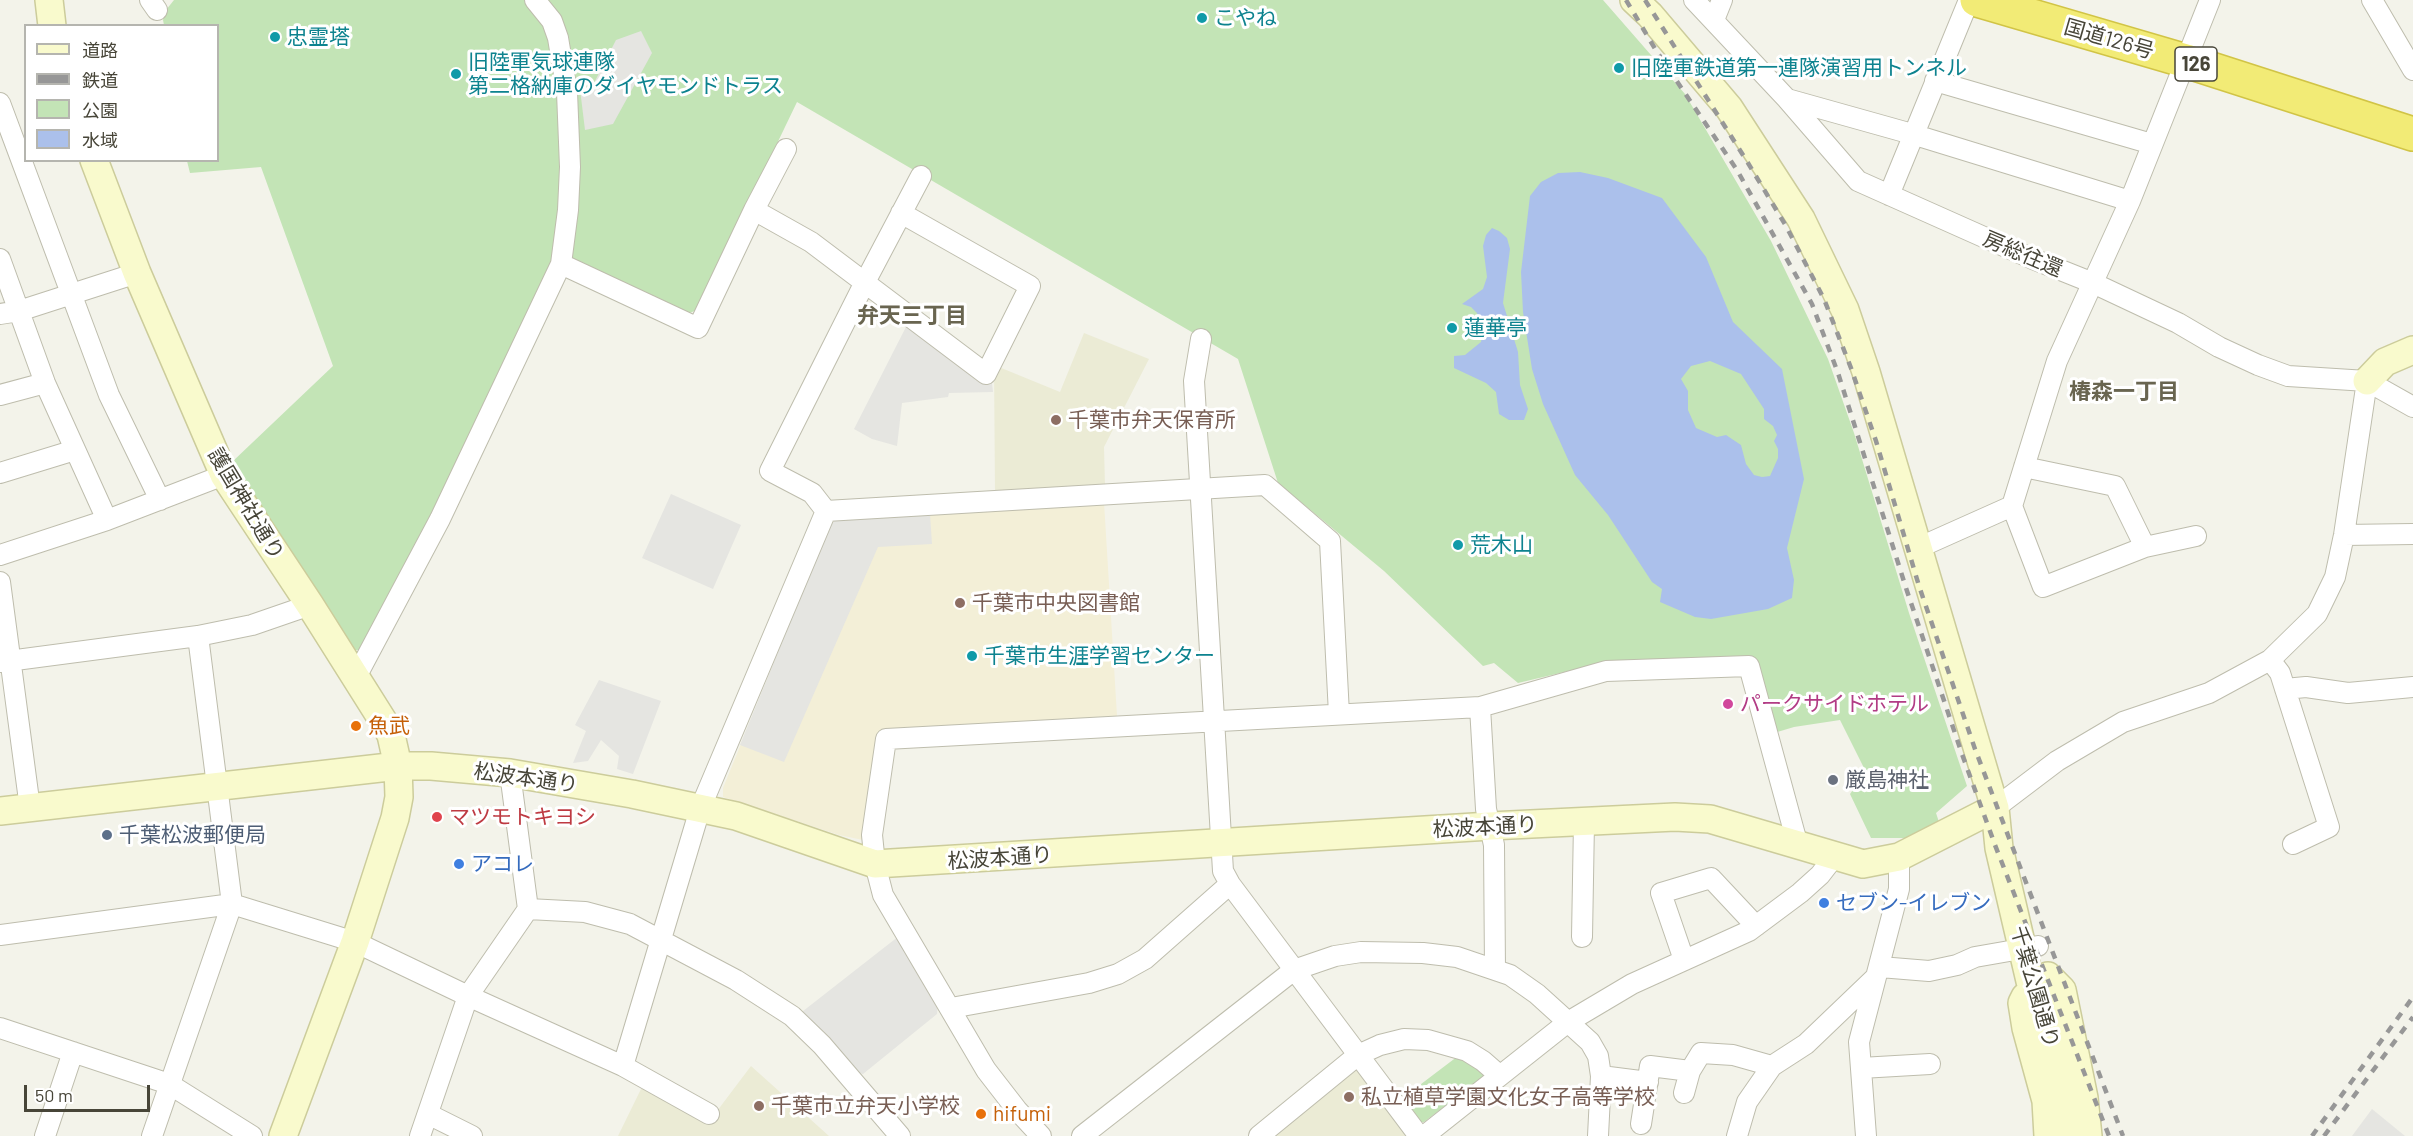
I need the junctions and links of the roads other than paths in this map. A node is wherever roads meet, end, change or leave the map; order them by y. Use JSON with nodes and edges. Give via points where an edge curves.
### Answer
{"nodes":[{"id":1,"x":49,"y":0,"type":"edge"},
{"id":2,"x":535,"y":0,"type":"edge"},
{"id":3,"x":1634,"y":0,"type":"edge"},
{"id":4,"x":1694,"y":0,"type":"edge"},
{"id":5,"x":1722,"y":0,"type":"edge"},
{"id":6,"x":1969,"y":0,"type":"edge"},
{"id":7,"x":1977,"y":0,"type":"edge"},
{"id":8,"x":2036,"y":0,"type":"edge"},
{"id":9,"x":2210,"y":0,"type":"edge"},
{"id":10,"x":2372,"y":0,"type":"edge"},
{"id":11,"x":1713,"y":20,"type":"junction"},
{"id":12,"x":52,"y":24,"type":"edge"},
{"id":13,"x":2189,"y":54,"type":"junction"},
{"id":14,"x":2413,"y":70,"type":"edge"},
{"id":15,"x":1935,"y":81,"type":"junction"},
{"id":16,"x":1787,"y":99,"type":"junction"},
{"id":17,"x":0,"y":103,"type":"edge"},
{"id":18,"x":2413,"y":116,"type":"edge"},
{"id":19,"x":1912,"y":134,"type":"junction"},
{"id":20,"x":2413,"y":134,"type":"edge"},
{"id":21,"x":2152,"y":144,"type":"junction"},
{"id":22,"x":14,"y":149,"type":"edge"},
{"id":23,"x":786,"y":149,"type":"dead end"},
{"id":24,"x":95,"y":162,"type":"edge"},
{"id":25,"x":921,"y":176,"type":"dead end"},
{"id":26,"x":1889,"y":195,"type":"junction"},
{"id":27,"x":2130,"y":201,"type":"junction"},
{"id":28,"x":754,"y":210,"type":"junction"},
{"id":29,"x":901,"y":213,"type":"junction"},
{"id":30,"x":0,"y":259,"type":"edge"},
{"id":31,"x":561,"y":264,"type":"junction"},
{"id":32,"x":137,"y":273,"type":"junction"},
{"id":33,"x":2093,"y":283,"type":"junction"},
{"id":34,"x":864,"y":284,"type":"junction"},
{"id":35,"x":72,"y":294,"type":"junction"},
{"id":36,"x":9,"y":313,"type":"edge"},
{"id":37,"x":1201,"y":339,"type":"dead end"},
{"id":38,"x":2413,"y":350,"type":"edge"},
{"id":39,"x":2367,"y":381,"type":"junction"},
{"id":40,"x":45,"y":384,"type":"junction"},
{"id":41,"x":0,"y":395,"type":"edge"},
{"id":42,"x":2413,"y":407,"type":"edge"},
{"id":43,"x":75,"y":450,"type":"junction"},
{"id":44,"x":2024,"y":467,"type":"junction"},
{"id":45,"x":0,"y":473,"type":"edge"},
{"id":46,"x":224,"y":475,"type":"junction"},
{"id":47,"x":1200,"y":489,"type":"junction"},
{"id":48,"x":159,"y":500,"type":"junction"},
{"id":49,"x":2012,"y":506,"type":"junction"},
{"id":50,"x":826,"y":511,"type":"junction"},
{"id":51,"x":107,"y":520,"type":"junction"},
{"id":52,"x":2413,"y":534,"type":"edge"},
{"id":53,"x":2344,"y":535,"type":"junction"},
{"id":54,"x":2196,"y":536,"type":"dead end"},
{"id":55,"x":1918,"y":548,"type":"junction"},
{"id":56,"x":2145,"y":548,"type":"junction"},
{"id":57,"x":0,"y":555,"type":"edge"},
{"id":58,"x":0,"y":582,"type":"edge"},
{"id":59,"x":310,"y":605,"type":"junction"},
{"id":60,"x":198,"y":636,"type":"junction"},
{"id":61,"x":2270,"y":660,"type":"junction"},
{"id":62,"x":5,"y":662,"type":"edge"},
{"id":63,"x":356,"y":677,"type":"junction"},
{"id":64,"x":2413,"y":687,"type":"edge"},
{"id":65,"x":2285,"y":689,"type":"junction"},
{"id":66,"x":1480,"y":706,"type":"junction"},
{"id":67,"x":1339,"y":714,"type":"junction"},
{"id":68,"x":1214,"y":720,"type":"junction"},
{"id":69,"x":398,"y":766,"type":"junction"},
{"id":70,"x":510,"y":773,"type":"junction"},
{"id":71,"x":218,"y":787,"type":"junction"},
{"id":72,"x":30,"y":808,"type":"junction"},
{"id":73,"x":1995,"y":808,"type":"junction"},
{"id":74,"x":700,"y":809,"type":"junction"},
{"id":75,"x":0,"y":811,"type":"edge"},
{"id":76,"x":1584,"y":822,"type":"junction"},
{"id":77,"x":1490,"y":826,"type":"junction"},
{"id":78,"x":1221,"y":844,"type":"junction"},
{"id":79,"x":2293,"y":844,"type":"dead end"},
{"id":80,"x":1798,"y":846,"type":"junction"},
{"id":81,"x":1834,"y":857,"type":"junction"},
{"id":82,"x":1899,"y":857,"type":"junction"},
{"id":83,"x":875,"y":864,"type":"junction"},
{"id":84,"x":1230,"y":885,"type":"junction"},
{"id":85,"x":232,"y":904,"type":"junction"},
{"id":86,"x":528,"y":909,"type":"junction"},
{"id":87,"x":1756,"y":926,"type":"junction"},
{"id":88,"x":0,"y":935,"type":"edge"},
{"id":89,"x":1582,"y":937,"type":"dead end"},
{"id":90,"x":662,"y":939,"type":"junction"},
{"id":91,"x":355,"y":942,"type":"junction"},
{"id":92,"x":2031,"y":948,"type":"junction"},
{"id":93,"x":1684,"y":960,"type":"junction"},
{"id":94,"x":1294,"y":969,"type":"junction"},
{"id":95,"x":1495,"y":970,"type":"junction"},
{"id":96,"x":1879,"y":971,"type":"junction"},
{"id":97,"x":2039,"y":979,"type":"junction"},
{"id":98,"x":468,"y":996,"type":"junction"},
{"id":99,"x":951,"y":1008,"type":"junction"},
{"id":100,"x":1568,"y":1022,"type":"junction"},
{"id":101,"x":0,"y":1028,"type":"edge"},
{"id":102,"x":73,"y":1052,"type":"junction"},
{"id":103,"x":1358,"y":1055,"type":"junction"},
{"id":104,"x":1930,"y":1064,"type":"dead end"},
{"id":105,"x":623,"y":1066,"type":"junction"},
{"id":106,"x":1772,"y":1066,"type":"junction"},
{"id":107,"x":1861,"y":1068,"type":"junction"},
{"id":108,"x":1690,"y":1071,"type":"junction"},
{"id":109,"x":1499,"y":1075,"type":"junction"},
{"id":110,"x":1601,"y":1076,"type":"junction"},
{"id":111,"x":1647,"y":1082,"type":"junction"},
{"id":112,"x":169,"y":1084,"type":"junction"},
{"id":113,"x":1684,"y":1093,"type":"dead end"},
{"id":114,"x":428,"y":1114,"type":"junction"},
{"id":115,"x":709,"y":1114,"type":"dead end"},
{"id":116,"x":1641,"y":1124,"type":"dead end"},
{"id":117,"x":45,"y":1136,"type":"edge"},
{"id":118,"x":152,"y":1136,"type":"edge"},
{"id":119,"x":252,"y":1136,"type":"edge"},
{"id":120,"x":283,"y":1136,"type":"edge"},
{"id":121,"x":420,"y":1136,"type":"edge"},
{"id":122,"x":472,"y":1136,"type":"edge"},
{"id":123,"x":900,"y":1136,"type":"edge"},
{"id":124,"x":1041,"y":1136,"type":"edge"},
{"id":125,"x":1082,"y":1136,"type":"edge"},
{"id":126,"x":1258,"y":1136,"type":"edge"},
{"id":127,"x":1419,"y":1136,"type":"edge"},
{"id":128,"x":1424,"y":1136,"type":"edge"},
{"id":129,"x":1598,"y":1136,"type":"edge"},
{"id":130,"x":1738,"y":1136,"type":"edge"},
{"id":131,"x":1866,"y":1136,"type":"edge"},
{"id":132,"x":2048,"y":1136,"type":"edge"},
{"id":133,"x":2068,"y":1136,"type":"edge"},
{"id":134,"x":2088,"y":1136,"type":"edge"}],
"edges":[{"from":1,"to":12,"type":"street"},
{"from":2,"to":31,"type":"street","via":[[552,21],[558,38],[567,92],[570,167]]},
{"from":3,"to":55,"type":"street","name":"千葉公園通り","via":[[1729,108],[1802,219],[1845,310]]},
{"from":4,"to":11,"type":"street","name":"房総往還"},
{"from":5,"to":11,"type":"street"},
{"from":6,"to":15,"type":"street"},
{"from":7,"to":13,"type":"highway","name":"国道126号","number":"126"},
{"from":8,"to":13,"type":"highway","name":"国道126号","number":"126"},
{"from":9,"to":13,"type":"street"},
{"from":10,"to":14,"type":"street"},
{"from":11,"to":16,"type":"street","name":"房総往還"},
{"from":13,"to":18,"type":"highway","name":"国道126号","number":"126"},
{"from":13,"to":20,"type":"highway","name":"国道126号","number":"126"},
{"from":13,"to":21,"type":"street"},
{"from":15,"to":19,"type":"street"},
{"from":15,"to":21,"type":"street"},
{"from":16,"to":19,"type":"street"},
{"from":16,"to":26,"type":"street","name":"房総往還","via":[[1858,181]]},
{"from":17,"to":22,"type":"street"},
{"from":19,"to":26,"type":"street"},
{"from":19,"to":27,"type":"street"},
{"from":21,"to":27,"type":"street"},
{"from":22,"to":35,"type":"street"},
{"from":23,"to":28,"type":"street"},
{"from":24,"to":32,"type":"street","name":"護国神社通り"},
{"from":25,"to":29,"type":"street"},
{"from":26,"to":33,"type":"street","name":"房総往還"},
{"from":27,"to":33,"type":"street"},
{"from":28,"to":31,"type":"street","via":[[698,328]]},
{"from":28,"to":34,"type":"street","via":[[811,242]]},
{"from":29,"to":34,"type":"street"},
{"from":29,"to":34,"type":"street","via":[[1030,286],[986,374]]},
{"from":30,"to":36,"type":"street"},
{"from":31,"to":63,"type":"street","via":[[440,519]]},
{"from":32,"to":35,"type":"street"},
{"from":32,"to":46,"type":"street","name":"護国神社通り"},
{"from":33,"to":39,"type":"street","name":"房総往還","via":[[2219,347],[2288,376]]},
{"from":33,"to":44,"type":"street","via":[[2057,361]]},
{"from":34,"to":50,"type":"street","via":[[770,471],[812,493]]},
{"from":35,"to":36,"type":"street"},
{"from":35,"to":48,"type":"street","via":[[110,395]]},
{"from":36,"to":40,"type":"street"},
{"from":37,"to":47,"type":"street","via":[[1194,381]]},
{"from":38,"to":39,"type":"street","via":[[2385,362]]},
{"from":39,"to":42,"type":"street","name":"房総往還"},
{"from":39,"to":53,"type":"street"},
{"from":40,"to":41,"type":"street"},
{"from":40,"to":43,"type":"street"},
{"from":43,"to":45,"type":"street"},
{"from":43,"to":51,"type":"street"},
{"from":44,"to":49,"type":"street"},
{"from":44,"to":56,"type":"street","via":[[2115,486]]},
{"from":46,"to":48,"type":"street"},
{"from":46,"to":59,"type":"street","name":"護国神社通り"},
{"from":47,"to":50,"type":"street"},
{"from":47,"to":67,"type":"street","via":[[1265,485],[1330,541]]},
{"from":47,"to":68,"type":"street"},
{"from":48,"to":51,"type":"street"},
{"from":49,"to":55,"type":"street"},
{"from":49,"to":56,"type":"street","via":[[2043,587]]},
{"from":50,"to":74,"type":"street"},
{"from":51,"to":57,"type":"street"},
{"from":52,"to":53,"type":"street"},
{"from":53,"to":61,"type":"street","via":[[2335,577],[2316,614]]},
{"from":54,"to":56,"type":"street"},
{"from":55,"to":73,"type":"street","name":"千葉公園通り"},
{"from":58,"to":62,"type":"street"},
{"from":59,"to":60,"type":"street","via":[[252,625]]},
{"from":59,"to":63,"type":"street","name":"護国神社通り"},
{"from":60,"to":62,"type":"street"},
{"from":60,"to":71,"type":"street"},
{"from":61,"to":65,"type":"street"},
{"from":61,"to":73,"type":"street","via":[[2210,693],[2123,722],[2057,761]]},
{"from":62,"to":72,"type":"street"},
{"from":63,"to":69,"type":"street","name":"護国神社通り","via":[[391,735]]},
{"from":64,"to":65,"type":"street","via":[[2348,693],[2306,687]]},
{"from":65,"to":79,"type":"street","via":[[2329,827]]},
{"from":66,"to":67,"type":"street"},
{"from":66,"to":77,"type":"street"},
{"from":66,"to":80,"type":"street","via":[[1606,671],[1749,666]]},
{"from":67,"to":68,"type":"street"},
{"from":68,"to":78,"type":"street"},
{"from":68,"to":83,"type":"street","via":[[886,739],[872,835]]},
{"from":69,"to":70,"type":"street","name":"松波本通り"},
{"from":69,"to":71,"type":"street","name":"松波本通り"},
{"from":69,"to":91,"type":"street","name":"護国神社通り","via":[[395,818]]},
{"from":70,"to":74,"type":"street","name":"松波本通り"},
{"from":70,"to":86,"type":"street"},
{"from":71,"to":72,"type":"street","name":"松波本通り"},
{"from":71,"to":85,"type":"street"},
{"from":72,"to":75,"type":"street","name":"松波本通り"},
{"from":73,"to":82,"type":"street","name":"松波本通り"},
{"from":73,"to":92,"type":"street","name":"千葉公園通り","via":[[1999,848]]},
{"from":74,"to":83,"type":"street","name":"松波本通り","via":[[741,818]]},
{"from":74,"to":90,"type":"street"},
{"from":76,"to":77,"type":"street","name":"松波本通り"},
{"from":76,"to":80,"type":"street","name":"松波本通り","via":[[1710,819]]},
{"from":76,"to":89,"type":"street"},
{"from":77,"to":78,"type":"street","name":"松波本通り"},
{"from":77,"to":95,"type":"street","via":[[1494,845]]},
{"from":78,"to":83,"type":"street","name":"松波本通り"},
{"from":78,"to":84,"type":"street","via":[[1223,871]]},
{"from":80,"to":81,"type":"street","name":"松波本通り"},
{"from":81,"to":82,"type":"street","name":"松波本通り","via":[[1863,864]]},
{"from":81,"to":87,"type":"street","via":[[1800,893]]},
{"from":82,"to":96,"type":"street","via":[[1899,889]]},
{"from":83,"to":99,"type":"street","via":[[883,895]]},
{"from":84,"to":94,"type":"street"},
{"from":84,"to":99,"type":"street","via":[[1145,959],[1118,974],[1089,983]]},
{"from":85,"to":88,"type":"street"},
{"from":85,"to":91,"type":"street"},
{"from":85,"to":112,"type":"street"},
{"from":86,"to":90,"type":"street","via":[[585,912],[630,924]]},
{"from":86,"to":98,"type":"street"},
{"from":87,"to":93,"type":"street"},
{"from":87,"to":93,"type":"street","via":[[1711,878],[1661,893]]},
{"from":90,"to":105,"type":"street"},
{"from":90,"to":123,"type":"street","via":[[792,1016]]},
{"from":91,"to":98,"type":"street"},
{"from":91,"to":120,"type":"street","name":"護国神社通り"},
{"from":92,"to":96,"type":"street","via":[[1975,957],[1929,970]]},
{"from":92,"to":97,"type":"street","name":"千葉公園通り"},
{"from":93,"to":100,"type":"street","via":[[1632,984]]},
{"from":94,"to":95,"type":"street","via":[[1361,952],[1457,957]]},
{"from":94,"to":103,"type":"street"},
{"from":94,"to":125,"type":"street"},
{"from":95,"to":100,"type":"street","via":[[1510,975],[1537,994]]},
{"from":96,"to":106,"type":"street","via":[[1806,1044]]},
{"from":96,"to":107,"type":"street","via":[[1859,1042]]},
{"from":97,"to":132,"type":"street","via":[[2022,1003],[2046,1101]]},
{"from":97,"to":133,"type":"street","name":"千葉公園通り"},
{"from":97,"to":134,"type":"street","via":[[2062,990]]},
{"from":98,"to":105,"type":"street"},
{"from":98,"to":114,"type":"street"},
{"from":99,"to":124,"type":"street","via":[[986,1070]]},
{"from":100,"to":109,"type":"street"},
{"from":100,"to":110,"type":"street","via":[[1590,1042],[1598,1056]]},
{"from":101,"to":102,"type":"street"},
{"from":102,"to":112,"type":"street"},
{"from":102,"to":117,"type":"street"},
{"from":103,"to":109,"type":"street","via":[[1380,1045],[1428,1040],[1467,1051]]},
{"from":103,"to":126,"type":"street"},
{"from":103,"to":127,"type":"street"},
{"from":104,"to":107,"type":"street"},
{"from":105,"to":115,"type":"street"},
{"from":106,"to":108,"type":"street","via":[[1732,1055],[1701,1053]]},
{"from":106,"to":130,"type":"street","via":[[1747,1102]]},
{"from":107,"to":131,"type":"street"},
{"from":108,"to":111,"type":"street","via":[[1650,1066]]},
{"from":108,"to":113,"type":"street"},
{"from":109,"to":128,"type":"street"},
{"from":110,"to":111,"type":"street"},
{"from":110,"to":129,"type":"street"},
{"from":111,"to":116,"type":"street"},
{"from":112,"to":118,"type":"street"},
{"from":112,"to":119,"type":"street"},
{"from":114,"to":121,"type":"street"},
{"from":114,"to":122,"type":"street"}]}
